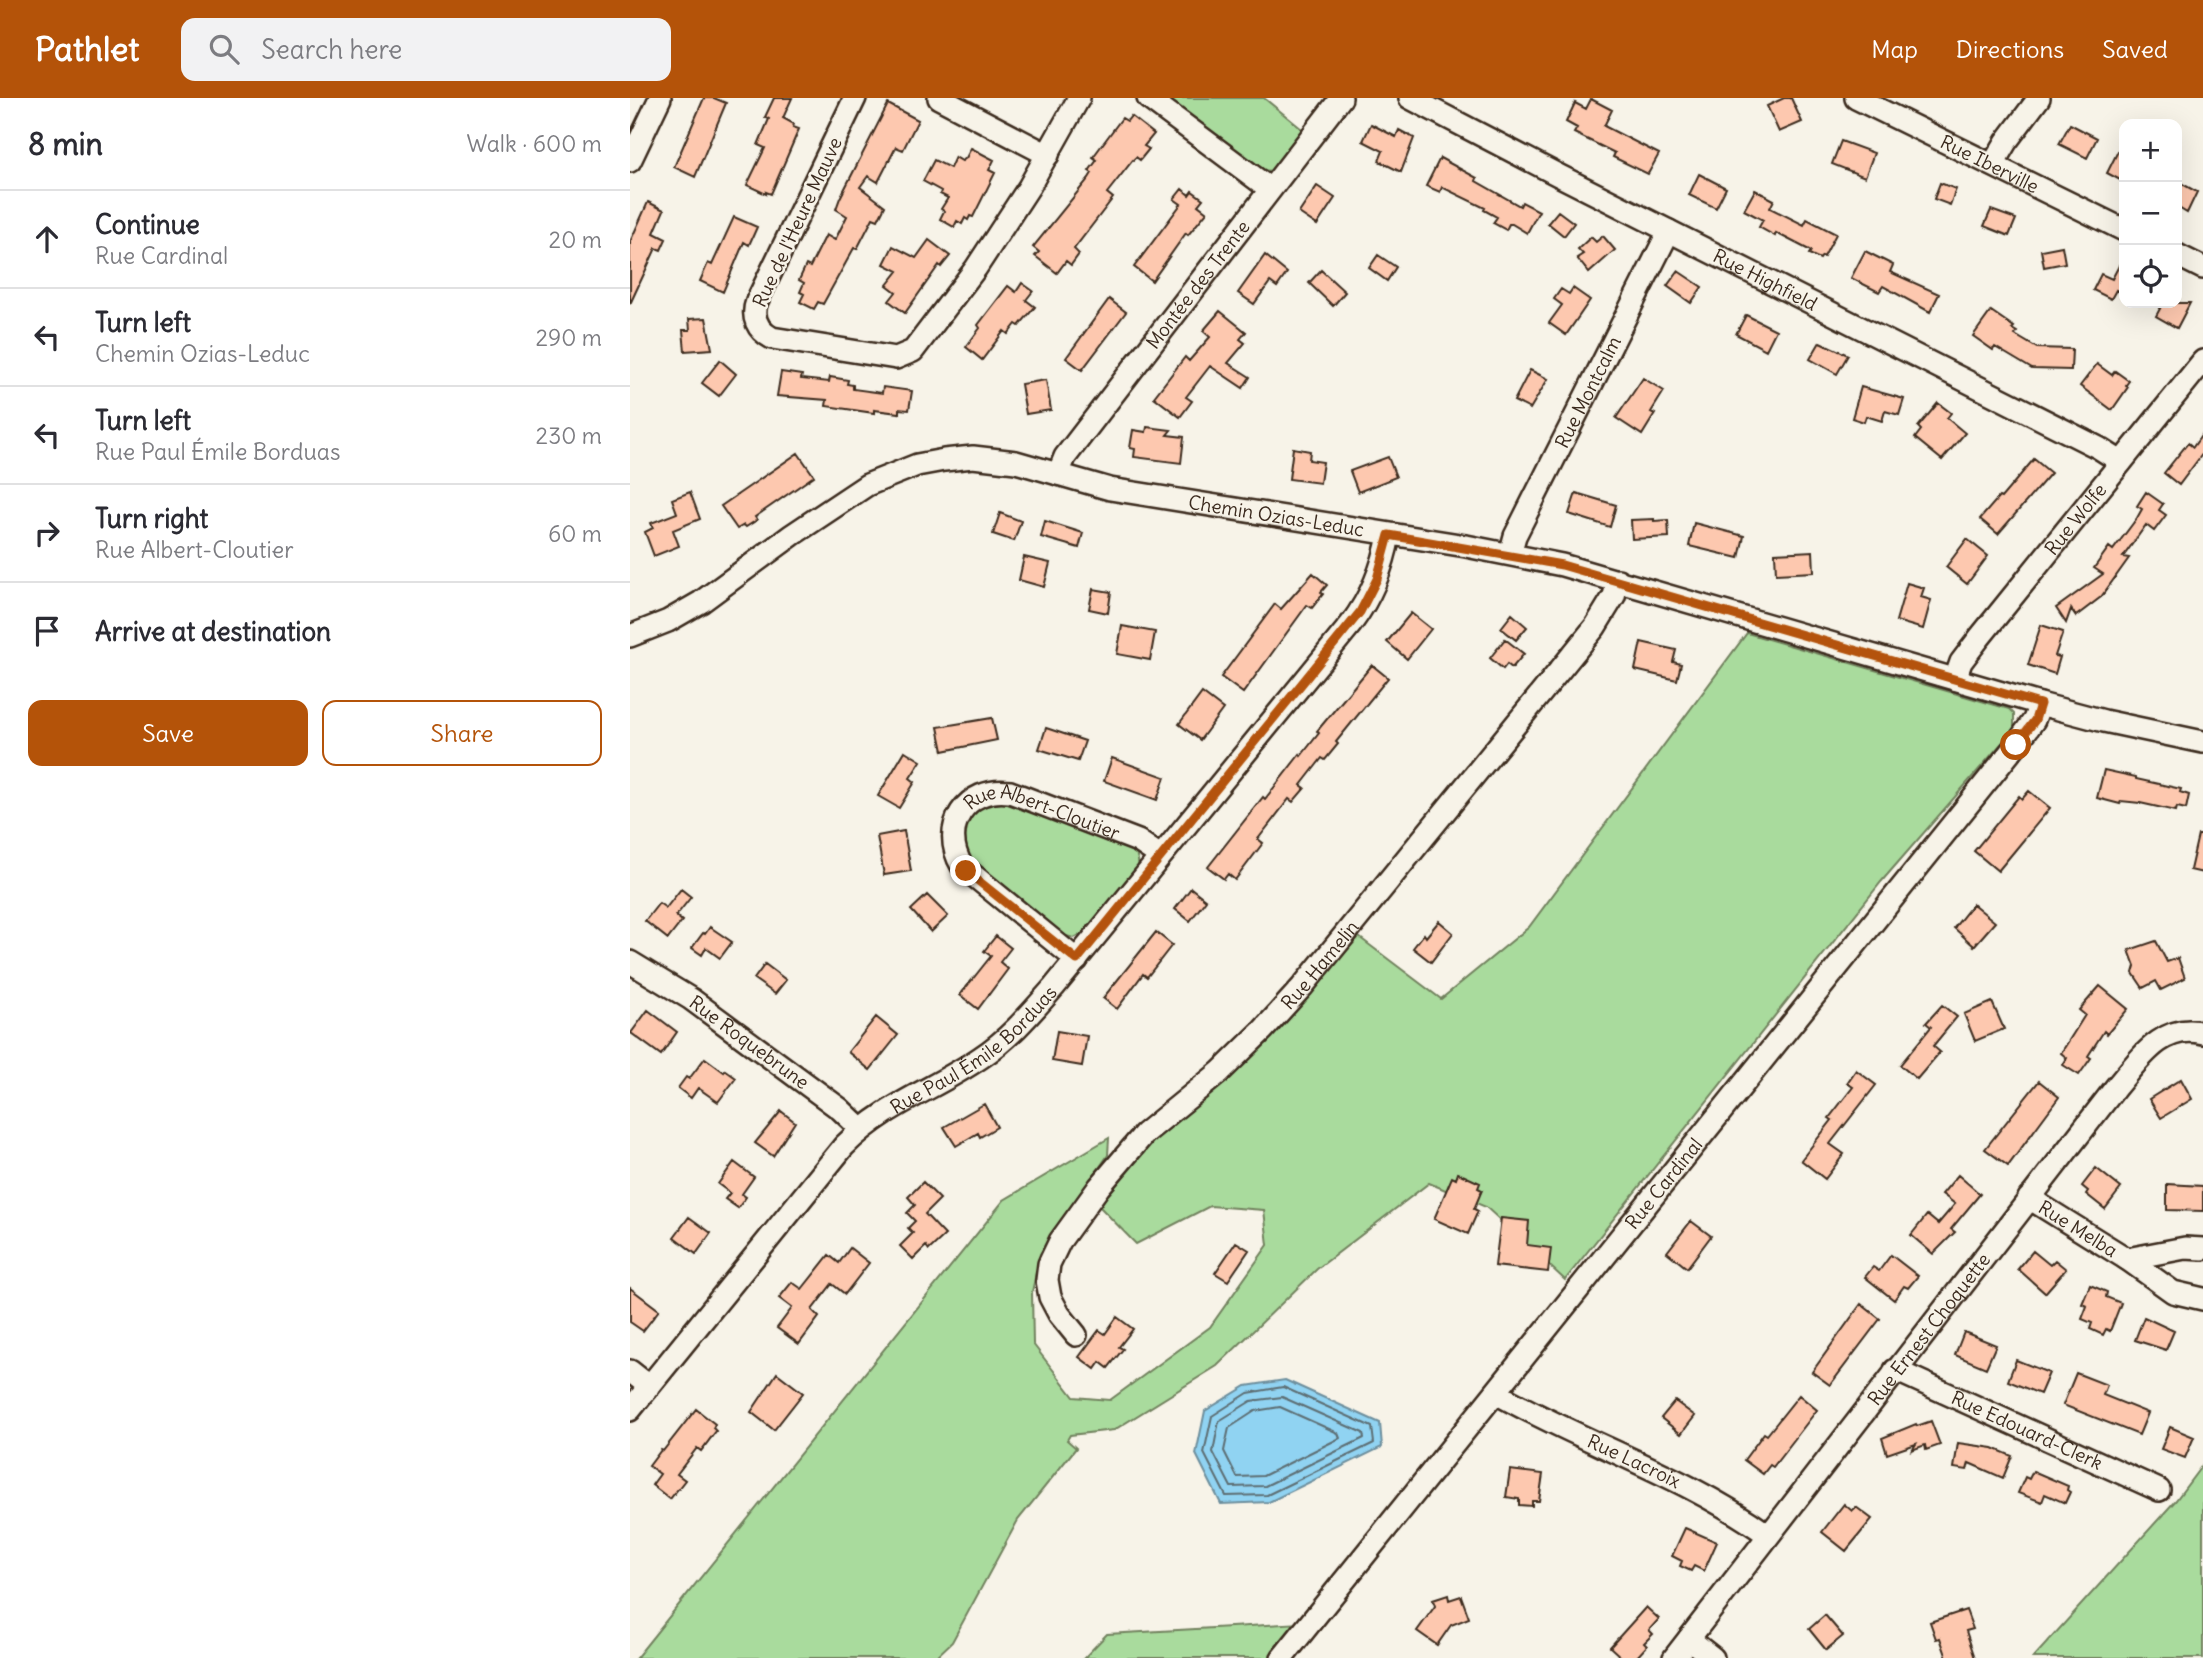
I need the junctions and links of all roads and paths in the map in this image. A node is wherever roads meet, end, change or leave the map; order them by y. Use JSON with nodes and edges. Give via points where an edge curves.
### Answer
{"nodes":[{"id":1,"x":660,"y":98,"type":"edge"},
{"id":2,"x":855,"y":98,"type":"edge"},
{"id":3,"x":939,"y":98,"type":"edge"},
{"id":4,"x":1079,"y":98,"type":"edge"},
{"id":5,"x":1148,"y":98,"type":"edge"},
{"id":6,"x":1341,"y":98,"type":"edge"},
{"id":7,"x":1410,"y":98,"type":"edge"},
{"id":8,"x":1856,"y":98,"type":"edge"},
{"id":9,"x":2039,"y":98,"type":"edge"},
{"id":10,"x":1048,"y":155,"type":"junction"},
{"id":11,"x":630,"y":161,"type":"edge"},
{"id":12,"x":1993,"y":164,"type":"junction"},
{"id":13,"x":1270,"y":189,"type":"junction"},
{"id":14,"x":2119,"y":227,"type":"edge"},
{"id":15,"x":1669,"y":231,"type":"junction"},
{"id":16,"x":2182,"y":258,"type":"edge"},
{"id":17,"x":2203,"y":268,"type":"edge"},
{"id":18,"x":2203,"y":361,"type":"edge"},
{"id":19,"x":2121,"y":462,"type":"junction"},
{"id":20,"x":1058,"y":474,"type":"junction"},
{"id":21,"x":1389,"y":535,"type":"junction"},
{"id":22,"x":1510,"y":554,"type":"junction"},
{"id":23,"x":1618,"y":580,"type":"junction"},
{"id":24,"x":630,"y":636,"type":"edge"},
{"id":25,"x":1955,"y":679,"type":"junction"},
{"id":26,"x":2040,"y":704,"type":"junction"},
{"id":27,"x":2203,"y":742,"type":"edge"},
{"id":28,"x":1160,"y":856,"type":"junction"},
{"id":29,"x":1077,"y":960,"type":"junction"},
{"id":30,"x":630,"y":962,"type":"edge"},
{"id":31,"x":2203,"y":1033,"type":"edge"},
{"id":32,"x":861,"y":1129,"type":"junction"},
{"id":33,"x":2029,"y":1198,"type":"junction"},
{"id":34,"x":2203,"y":1249,"type":"edge"},
{"id":35,"x":2127,"y":1259,"type":"junction"},
{"id":36,"x":2203,"y":1298,"type":"edge"},
{"id":37,"x":1076,"y":1335,"type":"dead end"},
{"id":38,"x":1895,"y":1370,"type":"junction"},
{"id":39,"x":630,"y":1371,"type":"edge"},
{"id":40,"x":649,"y":1386,"type":"junction"},
{"id":41,"x":1496,"y":1393,"type":"junction"},
{"id":42,"x":630,"y":1410,"type":"edge"},
{"id":43,"x":2159,"y":1490,"type":"dead end"},
{"id":44,"x":1768,"y":1535,"type":"junction"},
{"id":45,"x":1689,"y":1639,"type":"junction"},
{"id":46,"x":1282,"y":1658,"type":"edge"},
{"id":47,"x":1674,"y":1658,"type":"edge"},
{"id":48,"x":1713,"y":1658,"type":"edge"}],
"edges":[{"from":1,"to":11,"type":"street"},
{"from":2,"to":10,"type":"street","name":"Rue de l'Heure Mauve","via":[[755,306],[757,325],[772,338],[891,358],[909,354],[1009,221]]},
{"from":3,"to":10,"type":"street"},
{"from":4,"to":10,"type":"street","name":"Rue de l'Heure Mauve"},
{"from":5,"to":13,"type":"street"},
{"from":6,"to":13,"type":"street","name":"Montée des Trente"},
{"from":7,"to":15,"type":"street","name":"Rue Highfield"},
{"from":8,"to":12,"type":"street","name":"Rue Iberville"},
{"from":9,"to":12,"type":"street"},
{"from":12,"to":14,"type":"street","name":"Rue Iberville"},
{"from":13,"to":20,"type":"street","name":"Montée des Trente","via":[[1065,457]]},
{"from":15,"to":19,"type":"street","name":"Rue Highfield"},
{"from":15,"to":22,"type":"street","name":"Rue Montcalm","via":[[1564,436]]},
{"from":16,"to":17,"type":"street"},
{"from":18,"to":19,"type":"street","name":"Rue Wolfe"},
{"from":19,"to":25,"type":"street","name":"Rue Wolfe","via":[[1980,637],[1961,662]]},
{"from":20,"to":21,"type":"street","name":"Chemin Ozias-Leduc","via":[[1110,489]]},
{"from":20,"to":24,"type":"street","name":"Chemin Ozias-Leduc","via":[[1016,462],[973,457],[903,470],[846,498],[687,610]]},
{"from":21,"to":22,"type":"street","name":"Chemin Ozias-Leduc"},
{"from":21,"to":28,"type":"street","name":"Rue Paul Émile Borduas","via":[[1377,579],[1360,612]]},
{"from":22,"to":23,"type":"street","name":"Chemin Ozias-Leduc"},
{"from":23,"to":25,"type":"street","name":"Chemin Ozias-Leduc"},
{"from":23,"to":37,"type":"street","name":"Rue Hamelin","via":[[1595,627],[1302,987],[1228,1065],[1144,1133],[1073,1222],[1049,1264],[1047,1280],[1059,1314]]},
{"from":25,"to":26,"type":"street","name":"Chemin Ozias-Leduc"},
{"from":26,"to":27,"type":"street","name":"Chemin Ozias-Leduc"},
{"from":26,"to":41,"type":"street","name":"Rue Cardinal","via":[[2035,720],[2016,745]]},
{"from":28,"to":29,"type":"street","name":"Rue Paul Émile Borduas"},
{"from":28,"to":29,"type":"street","name":"Rue Albert-Cloutier","via":[[1138,841],[1010,792],[984,794],[962,810],[953,834],[962,866]]},
{"from":29,"to":32,"type":"street","name":"Rue Paul Émile Borduas","via":[[994,1048]]},
{"from":30,"to":32,"type":"street","name":"Rue Roquebrune","via":[[691,999]]},
{"from":31,"to":33,"type":"street","name":"Rue Ernest Choquette","via":[[2171,1034],[2150,1046]]},
{"from":32,"to":40,"type":"street","name":"Rue Paul Émile Borduas","via":[[824,1168]]},
{"from":33,"to":35,"type":"street","name":"Rue Melba"},
{"from":33,"to":38,"type":"street","name":"Rue Ernest Choquette"},
{"from":34,"to":35,"type":"street","name":"Rue Melba"},
{"from":35,"to":36,"type":"street","name":"Rue Melba","via":[[2173,1292]]},
{"from":38,"to":43,"type":"street","name":"Rue Edouard-Clerk"},
{"from":38,"to":44,"type":"street","name":"Rue Ernest Choquette"},
{"from":39,"to":40,"type":"street"},
{"from":40,"to":42,"type":"street","name":"Rue Paul Émile Borduas"},
{"from":41,"to":44,"type":"street","name":"Rue Lacroix","via":[[1685,1486]]},
{"from":41,"to":46,"type":"street","name":"Rue Cardinal"},
{"from":44,"to":45,"type":"street","name":"Rue Ernest Choquette"},
{"from":45,"to":47,"type":"street","name":"Rue Ernest Choquette"},
{"from":45,"to":48,"type":"street"}]}
